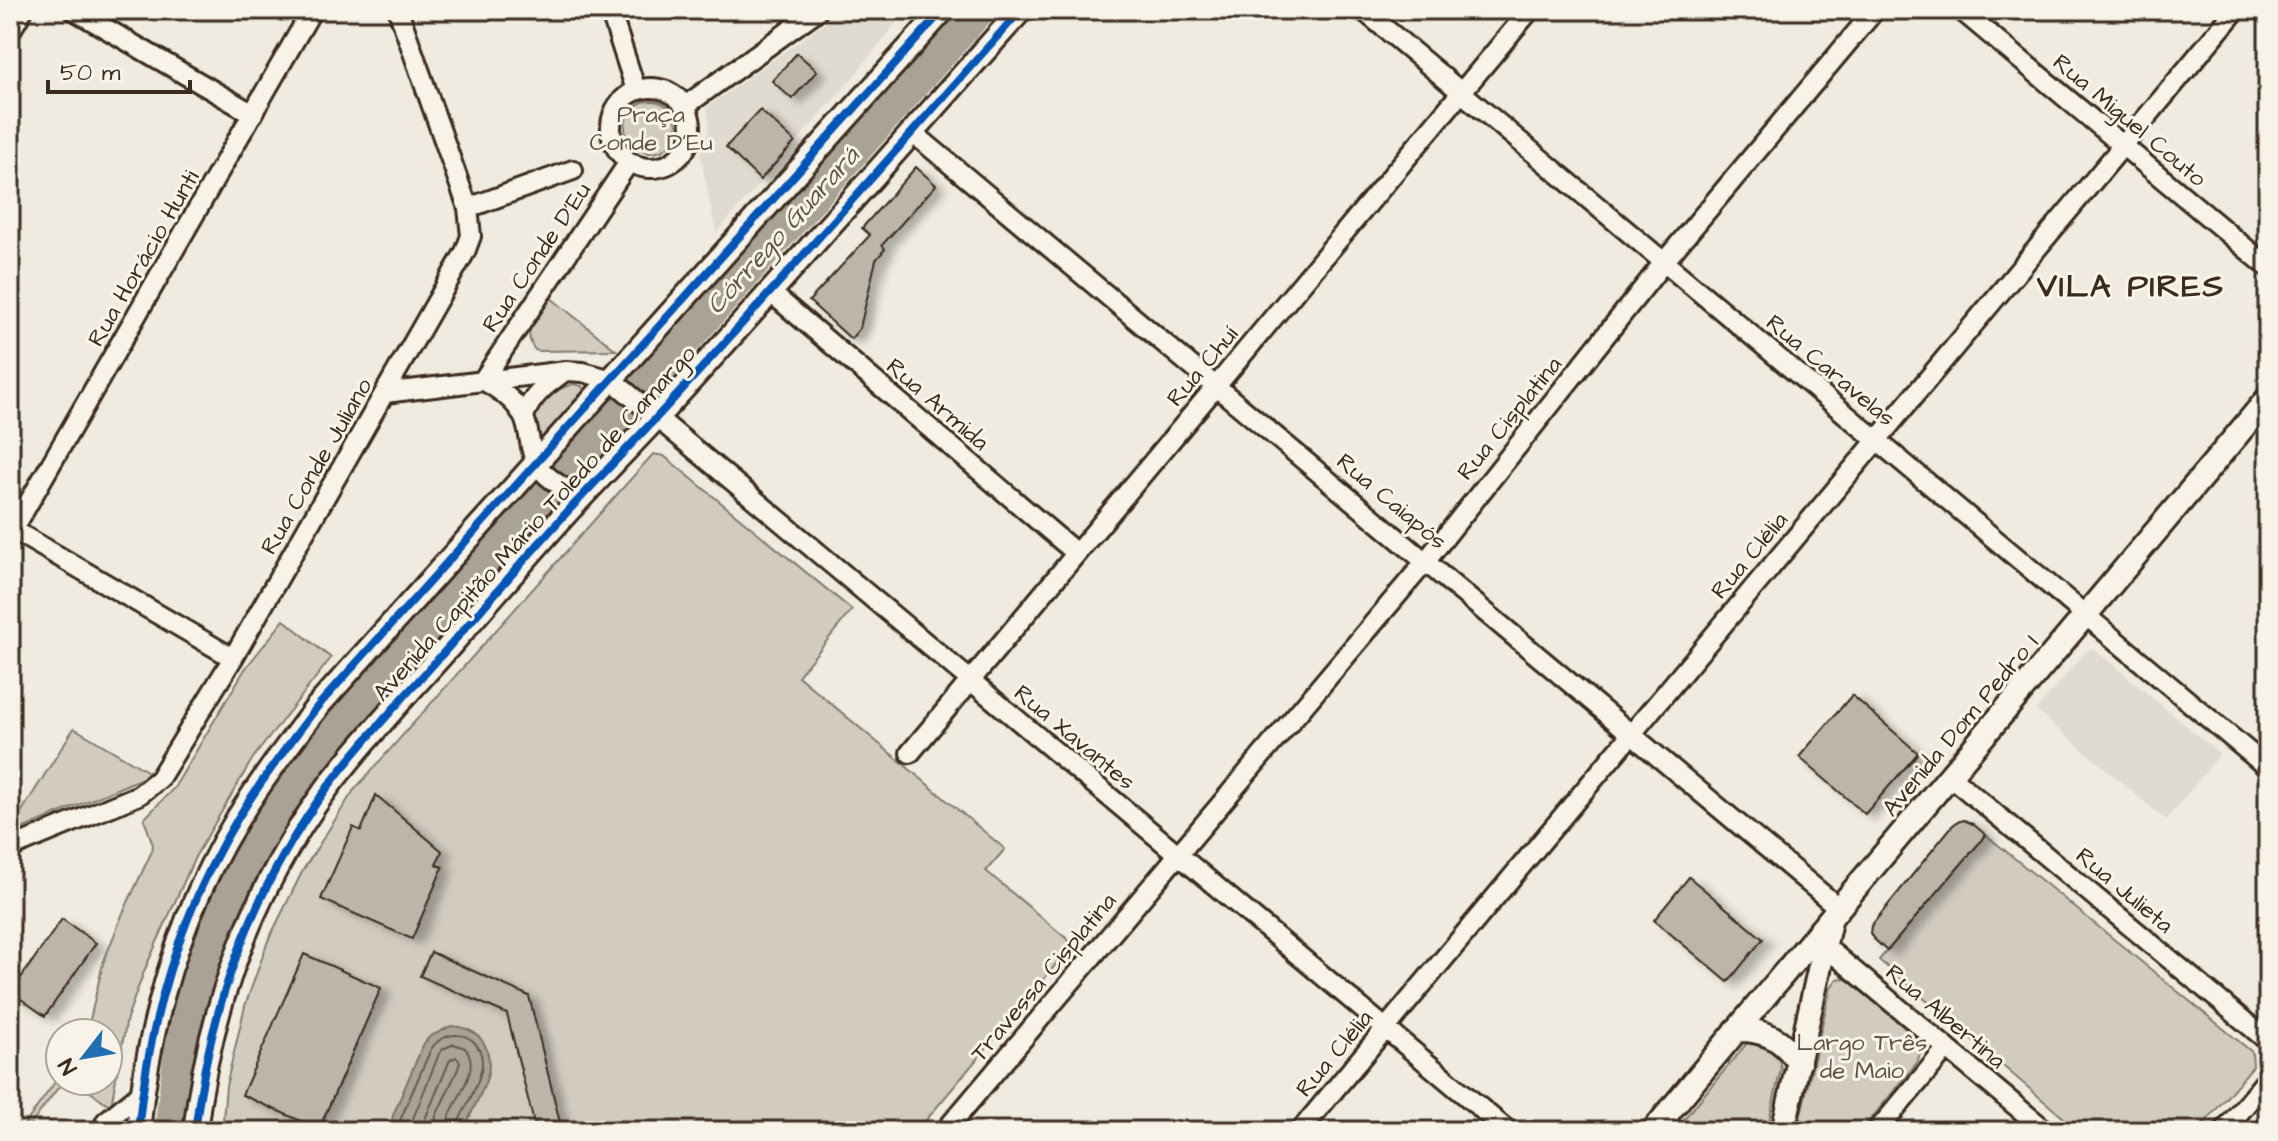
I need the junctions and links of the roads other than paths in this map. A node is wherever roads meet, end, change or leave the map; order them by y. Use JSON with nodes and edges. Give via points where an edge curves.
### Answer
{"nodes":[{"id":1,"x":23,"y":10,"type":"edge"},
{"id":2,"x":74,"y":10,"type":"edge"},
{"id":3,"x":312,"y":10,"type":"edge"},
{"id":4,"x":398,"y":10,"type":"edge"},
{"id":5,"x":610,"y":10,"type":"edge"},
{"id":6,"x":818,"y":10,"type":"edge"},
{"id":7,"x":943,"y":10,"type":"edge"},
{"id":8,"x":1021,"y":10,"type":"edge"},
{"id":9,"x":1363,"y":10,"type":"edge"},
{"id":10,"x":1530,"y":10,"type":"edge"},
{"id":11,"x":1875,"y":10,"type":"edge"},
{"id":12,"x":1961,"y":10,"type":"edge"},
{"id":13,"x":2236,"y":10,"type":"edge"},
{"id":14,"x":10,"y":32,"type":"edge"},
{"id":15,"x":636,"y":90,"type":"junction"},
{"id":16,"x":1462,"y":92,"type":"junction"},
{"id":17,"x":685,"y":106,"type":"junction"},
{"id":18,"x":253,"y":114,"type":"junction"},
{"id":19,"x":912,"y":132,"type":"junction"},
{"id":20,"x":2123,"y":145,"type":"junction"},
{"id":21,"x":629,"y":162,"type":"junction"},
{"id":22,"x":573,"y":170,"type":"dead end"},
{"id":23,"x":468,"y":208,"type":"junction"},
{"id":24,"x":1664,"y":262,"type":"junction"},
{"id":25,"x":2268,"y":267,"type":"edge"},
{"id":26,"x":769,"y":291,"type":"junction"},
{"id":27,"x":566,"y":371,"type":"junction"},
{"id":28,"x":483,"y":380,"type":"junction"},
{"id":29,"x":618,"y":385,"type":"junction"},
{"id":30,"x":1216,"y":386,"type":"junction"},
{"id":31,"x":385,"y":393,"type":"junction"},
{"id":32,"x":2268,"y":398,"type":"edge"},
{"id":33,"x":649,"y":411,"type":"junction"},
{"id":34,"x":524,"y":416,"type":"junction"},
{"id":35,"x":1877,"y":440,"type":"junction"},
{"id":36,"x":540,"y":467,"type":"junction"},
{"id":37,"x":575,"y":492,"type":"junction"},
{"id":38,"x":12,"y":529,"type":"edge"},
{"id":39,"x":1076,"y":553,"type":"junction"},
{"id":40,"x":1426,"y":561,"type":"junction"},
{"id":41,"x":2086,"y":615,"type":"junction"},
{"id":42,"x":233,"y":658,"type":"junction"},
{"id":43,"x":970,"y":680,"type":"junction"},
{"id":44,"x":1631,"y":734,"type":"junction"},
{"id":45,"x":910,"y":753,"type":"dead end"},
{"id":46,"x":2268,"y":768,"type":"edge"},
{"id":47,"x":1951,"y":777,"type":"junction"},
{"id":48,"x":10,"y":848,"type":"edge"},
{"id":49,"x":1178,"y":855,"type":"junction"},
{"id":50,"x":1835,"y":914,"type":"junction"},
{"id":51,"x":1820,"y":942,"type":"junction"},
{"id":52,"x":1385,"y":1028,"type":"junction"},
{"id":53,"x":1736,"y":1030,"type":"junction"},
{"id":54,"x":2268,"y":1041,"type":"edge"},
{"id":55,"x":1947,"y":1048,"type":"junction"},
{"id":56,"x":1799,"y":1063,"type":"junction"},
{"id":57,"x":2268,"y":1078,"type":"edge"},
{"id":58,"x":142,"y":1092,"type":"junction"},
{"id":59,"x":102,"y":1131,"type":"edge"},
{"id":60,"x":138,"y":1131,"type":"edge"},
{"id":61,"x":195,"y":1131,"type":"edge"},
{"id":62,"x":945,"y":1131,"type":"edge"},
{"id":63,"x":1300,"y":1131,"type":"edge"},
{"id":64,"x":1508,"y":1131,"type":"edge"},
{"id":65,"x":1653,"y":1131,"type":"edge"},
{"id":66,"x":1783,"y":1131,"type":"edge"},
{"id":67,"x":1877,"y":1131,"type":"edge"},
{"id":68,"x":2046,"y":1131,"type":"edge"},
{"id":69,"x":2224,"y":1131,"type":"edge"}],
"edges":[{"from":1,"to":14,"type":"street"},
{"from":2,"to":18,"type":"street"},
{"from":3,"to":18,"type":"street","name":"Rua Horácio Hunti"},
{"from":4,"to":23,"type":"street","name":"Rua Conde Juliano"},
{"from":5,"to":15,"type":"street"},
{"from":6,"to":17,"type":"street"},
{"from":7,"to":29,"type":"main road","name":"Avenida Capitão Mário Toledo de Camargo"},
{"from":8,"to":19,"type":"main road","name":"Avenida Capitão Mário Toledo de Camargo"},
{"from":9,"to":16,"type":"street","name":"Rua Caravelas"},
{"from":10,"to":16,"type":"street","name":"Rua Chuí"},
{"from":11,"to":24,"type":"street","name":"Rua Cisplatina"},
{"from":12,"to":20,"type":"street","name":"Rua Miguel Couto"},
{"from":13,"to":20,"type":"street","name":"Rua Clélia"},
{"from":15,"to":17,"type":"street","via":[[668,91]]},
{"from":15,"to":21,"type":"street","via":[[620,101],[610,129],[616,148]]},
{"from":16,"to":24,"type":"street","name":"Rua Caravelas"},
{"from":16,"to":30,"type":"street","name":"Rua Chuí"},
{"from":17,"to":21,"type":"street","via":[[690,137],[680,156],[650,168]]},
{"from":18,"to":38,"type":"street","name":"Rua Horácio Hunti"},
{"from":19,"to":26,"type":"main road","name":"Avenida Capitão Mário Toledo de Camargo"},
{"from":19,"to":30,"type":"street","name":"Rua Caiapós"},
{"from":20,"to":25,"type":"street","name":"Rua Miguel Couto"},
{"from":20,"to":35,"type":"street","name":"Rua Clélia"},
{"from":21,"to":28,"type":"street","name":"Rua Conde D'Eu"},
{"from":22,"to":23,"type":"street"},
{"from":23,"to":31,"type":"street","name":"Rua Conde Juliano","via":[[471,236],[465,252]]},
{"from":24,"to":35,"type":"street","name":"Rua Caravelas"},
{"from":24,"to":40,"type":"street","name":"Rua Cisplatina"},
{"from":26,"to":33,"type":"main road","name":"Avenida Capitão Mário Toledo de Camargo"},
{"from":26,"to":39,"type":"street","name":"Rua Armida"},
{"from":27,"to":28,"type":"street"},
{"from":27,"to":29,"type":"street"},
{"from":27,"to":34,"type":"street","via":[[537,393]]},
{"from":28,"to":31,"type":"street"},
{"from":28,"to":34,"type":"street"},
{"from":29,"to":33,"type":"street","name":"Rua Xavantes"},
{"from":29,"to":36,"type":"main road","name":"Avenida Capitão Mário Toledo de Camargo"},
{"from":30,"to":39,"type":"street","name":"Rua Chuí"},
{"from":30,"to":40,"type":"street","name":"Rua Caiapós"},
{"from":31,"to":42,"type":"street","name":"Rua Conde Juliano"},
{"from":32,"to":41,"type":"main road","name":"Avenida Dom Pedro I"},
{"from":33,"to":37,"type":"main road","name":"Avenida Capitão Mário Toledo de Camargo"},
{"from":33,"to":43,"type":"street","name":"Rua Xavantes"},
{"from":34,"to":36,"type":"street"},
{"from":35,"to":41,"type":"street","name":"Rua Caravelas"},
{"from":35,"to":44,"type":"street","name":"Rua Clélia"},
{"from":36,"to":37,"type":"street"},
{"from":36,"to":58,"type":"main road","name":"Avenida Capitão Mário Toledo de Camargo","via":[[317,707],[237,819],[174,953]]},
{"from":37,"to":61,"type":"main road","name":"Avenida Capitão Mário Toledo de Camargo","via":[[330,785],[298,831],[246,931],[226,984]]},
{"from":38,"to":42,"type":"street"},
{"from":39,"to":43,"type":"street","name":"Rua Chuí"},
{"from":40,"to":44,"type":"street","name":"Rua Caiapós"},
{"from":40,"to":49,"type":"street","name":"Rua Cisplatina"},
{"from":41,"to":46,"type":"street","name":"Rua Caravelas"},
{"from":41,"to":47,"type":"main road","name":"Avenida Dom Pedro I"},
{"from":42,"to":48,"type":"street","name":"Rua Conde Juliano","via":[[152,786]]},
{"from":43,"to":45,"type":"street","name":"Rua Chuí"},
{"from":43,"to":49,"type":"street","name":"Rua Xavantes"},
{"from":44,"to":50,"type":"street","name":"Rua Caiapós"},
{"from":44,"to":52,"type":"street","name":"Rua Clélia"},
{"from":47,"to":50,"type":"main road","name":"Avenida Dom Pedro I"},
{"from":47,"to":54,"type":"street","name":"Rua Julieta"},
{"from":49,"to":52,"type":"street","name":"Rua Xavantes"},
{"from":49,"to":62,"type":"street","name":"Travessa Cisplatina"},
{"from":50,"to":51,"type":"main road","name":"Avenida Dom Pedro I"},
{"from":51,"to":53,"type":"main road"},
{"from":51,"to":55,"type":"street","name":"Rua Albertina"},
{"from":51,"to":56,"type":"main road","name":"Avenida Dom Pedro I"},
{"from":52,"to":63,"type":"street","name":"Rua Clélia"},
{"from":52,"to":64,"type":"street","name":"Rua Xavantes"},
{"from":53,"to":56,"type":"main road","via":[[1766,1033],[1791,1050]]},
{"from":53,"to":65,"type":"main road"},
{"from":55,"to":67,"type":"street"},
{"from":55,"to":68,"type":"street","name":"Rua Albertina"},
{"from":56,"to":66,"type":"main road","name":"Avenida Dom Pedro I"},
{"from":57,"to":69,"type":"street"},
{"from":58,"to":59,"type":"street","via":[[106,1121]]},
{"from":58,"to":60,"type":"main road","name":"Avenida Capitão Mário Toledo de Camargo"}]}
